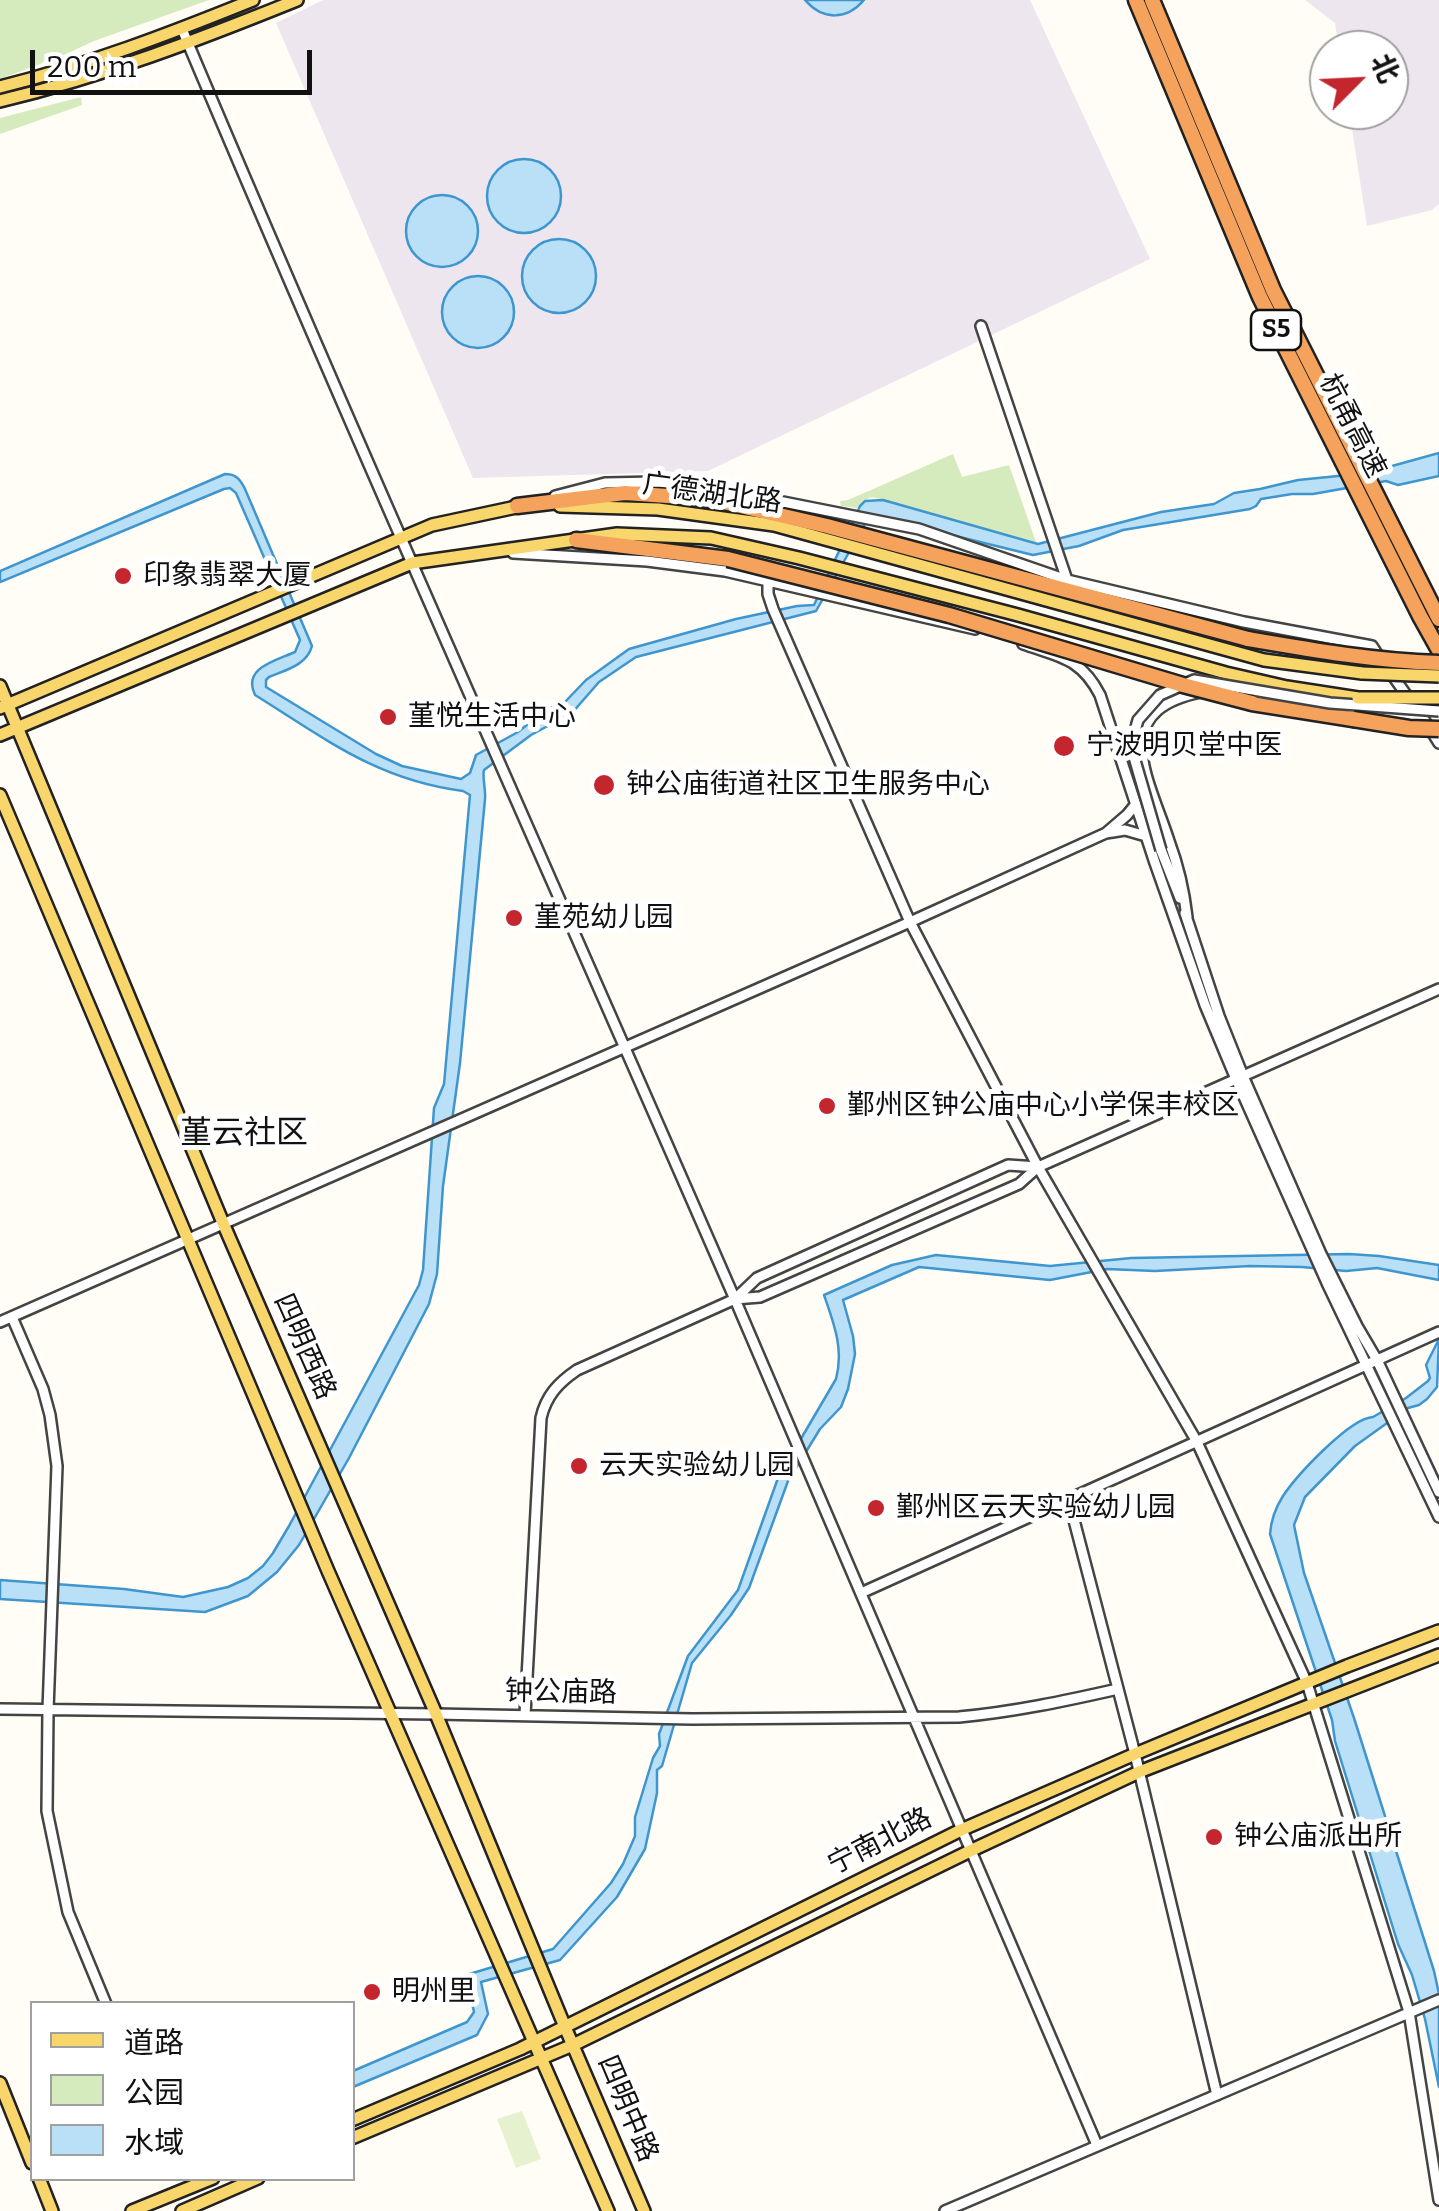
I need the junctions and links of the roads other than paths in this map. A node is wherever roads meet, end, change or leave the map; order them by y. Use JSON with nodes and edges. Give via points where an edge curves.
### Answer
{"nodes":[{"id":1,"x":253,"y":0,"type":"edge"},
{"id":2,"x":296,"y":0,"type":"edge"},
{"id":3,"x":1136,"y":0,"type":"edge"},
{"id":4,"x":1152,"y":0,"type":"edge"},
{"id":5,"x":182,"y":29,"type":"junction"},
{"id":6,"x":188,"y":44,"type":"junction"},
{"id":7,"x":0,"y":87,"type":"edge"},
{"id":8,"x":0,"y":101,"type":"edge"},
{"id":9,"x":981,"y":326,"type":"dead end"},
{"id":10,"x":517,"y":506,"type":"junction"},
{"id":11,"x":401,"y":538,"type":"junction"},
{"id":12,"x":576,"y":540,"type":"junction"},
{"id":13,"x":500,"y":552,"type":"junction"},
{"id":14,"x":412,"y":563,"type":"junction"},
{"id":15,"x":768,"y":580,"type":"junction"},
{"id":16,"x":1066,"y":580,"type":"junction"},
{"id":17,"x":1439,"y":620,"type":"edge"},
{"id":18,"x":1439,"y":650,"type":"edge"},
{"id":19,"x":1439,"y":663,"type":"edge"},
{"id":20,"x":1439,"y":676,"type":"edge"},
{"id":21,"x":0,"y":686,"type":"edge"},
{"id":22,"x":1439,"y":698,"type":"edge"},
{"id":23,"x":4,"y":705,"type":"edge"},
{"id":24,"x":1439,"y":711,"type":"edge"},
{"id":25,"x":1425,"y":720,"type":"junction"},
{"id":26,"x":17,"y":726,"type":"junction"},
{"id":27,"x":1439,"y":730,"type":"edge"},
{"id":28,"x":0,"y":735,"type":"edge"},
{"id":29,"x":1439,"y":743,"type":"edge"},
{"id":30,"x":0,"y":795,"type":"edge"},
{"id":31,"x":1136,"y":804,"type":"junction"},
{"id":32,"x":1106,"y":832,"type":"junction"},
{"id":33,"x":1146,"y":836,"type":"junction"},
{"id":34,"x":1187,"y":917,"type":"junction"},
{"id":35,"x":910,"y":922,"type":"junction"},
{"id":36,"x":1439,"y":989,"type":"edge"},
{"id":37,"x":624,"y":1048,"type":"junction"},
{"id":38,"x":1239,"y":1077,"type":"junction"},
{"id":39,"x":1038,"y":1167,"type":"junction"},
{"id":40,"x":223,"y":1223,"type":"junction"},
{"id":41,"x":188,"y":1238,"type":"junction"},
{"id":42,"x":735,"y":1299,"type":"junction"},
{"id":43,"x":12,"y":1317,"type":"junction"},
{"id":44,"x":0,"y":1322,"type":"edge"},
{"id":45,"x":1439,"y":1332,"type":"edge"},
{"id":46,"x":1376,"y":1360,"type":"junction"},
{"id":47,"x":1366,"y":1365,"type":"junction"},
{"id":48,"x":1198,"y":1442,"type":"junction"},
{"id":49,"x":1439,"y":1492,"type":"edge"},
{"id":50,"x":1069,"y":1501,"type":"junction"},
{"id":51,"x":1439,"y":1517,"type":"edge"},
{"id":52,"x":861,"y":1593,"type":"junction"},
{"id":53,"x":1439,"y":1631,"type":"edge"},
{"id":54,"x":1439,"y":1655,"type":"edge"},
{"id":55,"x":1309,"y":1682,"type":"junction"},
{"id":56,"x":1118,"y":1688,"type":"junction"},
{"id":57,"x":1314,"y":1702,"type":"junction"},
{"id":58,"x":0,"y":1709,"type":"edge"},
{"id":59,"x":48,"y":1710,"type":"junction"},
{"id":60,"x":392,"y":1714,"type":"junction"},
{"id":61,"x":436,"y":1714,"type":"junction"},
{"id":62,"x":525,"y":1715,"type":"junction"},
{"id":63,"x":914,"y":1716,"type":"junction"},
{"id":64,"x":1135,"y":1754,"type":"junction"},
{"id":65,"x":1139,"y":1772,"type":"junction"},
{"id":66,"x":960,"y":1830,"type":"junction"},
{"id":67,"x":970,"y":1851,"type":"junction"},
{"id":68,"x":1439,"y":2000,"type":"edge"},
{"id":69,"x":105,"y":2001,"type":"edge"},
{"id":70,"x":1411,"y":2012,"type":"junction"},
{"id":71,"x":565,"y":2028,"type":"junction"},
{"id":72,"x":534,"y":2042,"type":"junction"},
{"id":73,"x":572,"y":2046,"type":"junction"},
{"id":74,"x":542,"y":2059,"type":"junction"},
{"id":75,"x":0,"y":2083,"type":"edge"},
{"id":76,"x":1217,"y":2095,"type":"junction"},
{"id":77,"x":355,"y":2119,"type":"edge"},
{"id":78,"x":355,"y":2137,"type":"edge"},
{"id":79,"x":1097,"y":2145,"type":"junction"},
{"id":80,"x":30,"y":2158,"type":"edge"},
{"id":81,"x":40,"y":2181,"type":"edge"},
{"id":82,"x":251,"y":2181,"type":"edge"},
{"id":83,"x":190,"y":2183,"type":"edge"},
{"id":84,"x":1439,"y":2200,"type":"edge"},
{"id":85,"x":52,"y":2211,"type":"edge"},
{"id":86,"x":132,"y":2211,"type":"edge"},
{"id":87,"x":182,"y":2211,"type":"edge"},
{"id":88,"x":608,"y":2211,"type":"edge"},
{"id":89,"x":644,"y":2211,"type":"edge"},
{"id":90,"x":945,"y":2211,"type":"edge"}],
"edges":[{"from":1,"to":5,"type":"main road"},
{"from":2,"to":6,"type":"main road"},
{"from":3,"to":18,"type":"highway","name":"杭甬高速","number":"S5","via":[[1260,297]]},
{"from":4,"to":17,"type":"highway","name":"杭甬高速","number":"S5","via":[[1273,290]]},
{"from":5,"to":6,"type":"street"},
{"from":5,"to":7,"type":"main road"},
{"from":6,"to":8,"type":"main road"},
{"from":6,"to":11,"type":"street"},
{"from":9,"to":16,"type":"street"},
{"from":10,"to":11,"type":"main road","name":"广德湖北路"},
{"from":10,"to":16,"type":"street","via":[[605,483],[703,486],[919,529]]},
{"from":10,"to":19,"type":"highway","bridge":true,"via":[[625,492],[710,499],[1248,639]]},
{"from":10,"to":20,"type":"main road","name":"广德湖北路","bridge":true,"via":[[658,509],[774,525],[1264,660],[1362,674]]},
{"from":11,"to":14,"type":"street"},
{"from":11,"to":23,"type":"main road","name":"广德湖北路"},
{"from":12,"to":13,"type":"main road","name":"广德湖北路"},
{"from":12,"to":22,"type":"main road","name":"广德湖北路","bridge":true,"via":[[616,534],[711,538],[1226,674],[1358,698]]},
{"from":12,"to":27,"type":"highway","bridge":true,"via":[[728,558],[1252,703]]},
{"from":13,"to":14,"type":"main road","name":"广德湖北路"},
{"from":13,"to":15,"type":"street","via":[[647,561]]},
{"from":14,"to":26,"type":"main road","name":"广德湖北路"},
{"from":14,"to":37,"type":"street"},
{"from":15,"to":31,"type":"street","via":[[1000,635],[1078,664],[1100,695]]},
{"from":15,"to":35,"type":"street","via":[[773,609]]},
{"from":16,"to":25,"type":"street","via":[[1372,646]]},
{"from":21,"to":23,"type":"main road","name":"四明西路"},
{"from":23,"to":26,"type":"main road","name":"四明西路"},
{"from":24,"to":34,"type":"street","bridge":true,"via":[[1194,680],[1160,695],[1138,720],[1134,757]]},
{"from":25,"to":29,"type":"street"},
{"from":25,"to":34,"type":"street","via":[[1206,691],[1168,702],[1144,730],[1140,749]]},
{"from":26,"to":28,"type":"main road","name":"广德湖北路"},
{"from":26,"to":40,"type":"main road","name":"四明西路"},
{"from":30,"to":41,"type":"main road"},
{"from":31,"to":32,"type":"street"},
{"from":31,"to":33,"type":"street"},
{"from":32,"to":33,"type":"street"},
{"from":32,"to":35,"type":"street"},
{"from":33,"to":38,"type":"street"},
{"from":34,"to":38,"type":"street"},
{"from":35,"to":37,"type":"street"},
{"from":35,"to":39,"type":"street"},
{"from":36,"to":38,"type":"street"},
{"from":37,"to":40,"type":"street"},
{"from":37,"to":42,"type":"street"},
{"from":38,"to":39,"type":"street"},
{"from":38,"to":46,"type":"street"},
{"from":38,"to":47,"type":"street"},
{"from":39,"to":42,"type":"street","via":[[1019,1184],[797,1281],[760,1297]]},
{"from":39,"to":42,"type":"street","via":[[1008,1165],[758,1278]]},
{"from":39,"to":48,"type":"street"},
{"from":40,"to":41,"type":"street"},
{"from":40,"to":61,"type":"main road","name":"四明西路"},
{"from":41,"to":43,"type":"street"},
{"from":41,"to":60,"type":"main road"},
{"from":42,"to":52,"type":"street"},
{"from":42,"to":62,"type":"street","via":[[577,1370],[544,1402]]},
{"from":43,"to":44,"type":"street"},
{"from":43,"to":59,"type":"street","via":[[43,1389],[56,1466]]},
{"from":45,"to":46,"type":"street"},
{"from":46,"to":47,"type":"street"},
{"from":46,"to":49,"type":"street"},
{"from":47,"to":48,"type":"street"},
{"from":47,"to":51,"type":"street"},
{"from":48,"to":50,"type":"street"},
{"from":48,"to":55,"type":"street"},
{"from":50,"to":52,"type":"street"},
{"from":50,"to":56,"type":"street"},
{"from":52,"to":63,"type":"street"},
{"from":53,"to":55,"type":"main road","name":"宁南北路"},
{"from":54,"to":57,"type":"main road","name":"宁南北路"},
{"from":55,"to":57,"type":"street"},
{"from":55,"to":64,"type":"main road","name":"宁南北路"},
{"from":56,"to":63,"type":"street","name":"钟公庙路","via":[[1002,1713]]},
{"from":56,"to":64,"type":"street"},
{"from":57,"to":65,"type":"main road","name":"宁南北路"},
{"from":57,"to":70,"type":"street"},
{"from":58,"to":59,"type":"street","name":"钟公庙路"},
{"from":59,"to":60,"type":"street","name":"钟公庙路"},
{"from":59,"to":69,"type":"street","via":[[50,1828],[68,1912]]},
{"from":60,"to":61,"type":"street","name":"钟公庙路"},
{"from":60,"to":72,"type":"main road"},
{"from":61,"to":62,"type":"street","name":"钟公庙路"},
{"from":61,"to":71,"type":"main road","name":"四明西路"},
{"from":62,"to":63,"type":"street","name":"钟公庙路"},
{"from":63,"to":66,"type":"street"},
{"from":64,"to":65,"type":"street"},
{"from":64,"to":66,"type":"main road","name":"宁南北路"},
{"from":65,"to":67,"type":"main road","name":"宁南北路"},
{"from":65,"to":76,"type":"street"},
{"from":66,"to":67,"type":"street"},
{"from":66,"to":71,"type":"main road","name":"宁南北路"},
{"from":67,"to":73,"type":"main road","name":"宁南北路"},
{"from":67,"to":79,"type":"street"},
{"from":68,"to":70,"type":"street"},
{"from":70,"to":76,"type":"street"},
{"from":70,"to":84,"type":"street"},
{"from":71,"to":72,"type":"main road","name":"宁南北路"},
{"from":71,"to":73,"type":"main road","name":"四明中路"},
{"from":72,"to":74,"type":"main road","name":"四明中路"},
{"from":72,"to":77,"type":"main road","name":"宁南北路"},
{"from":73,"to":74,"type":"main road","name":"宁南北路"},
{"from":73,"to":89,"type":"main road","name":"四明中路"},
{"from":74,"to":78,"type":"main road"},
{"from":74,"to":88,"type":"main road","name":"四明中路"},
{"from":75,"to":80,"type":"main road"},
{"from":76,"to":79,"type":"street"},
{"from":79,"to":90,"type":"street"},
{"from":81,"to":85,"type":"main road"},
{"from":82,"to":87,"type":"main road"},
{"from":83,"to":86,"type":"main road"}]}
